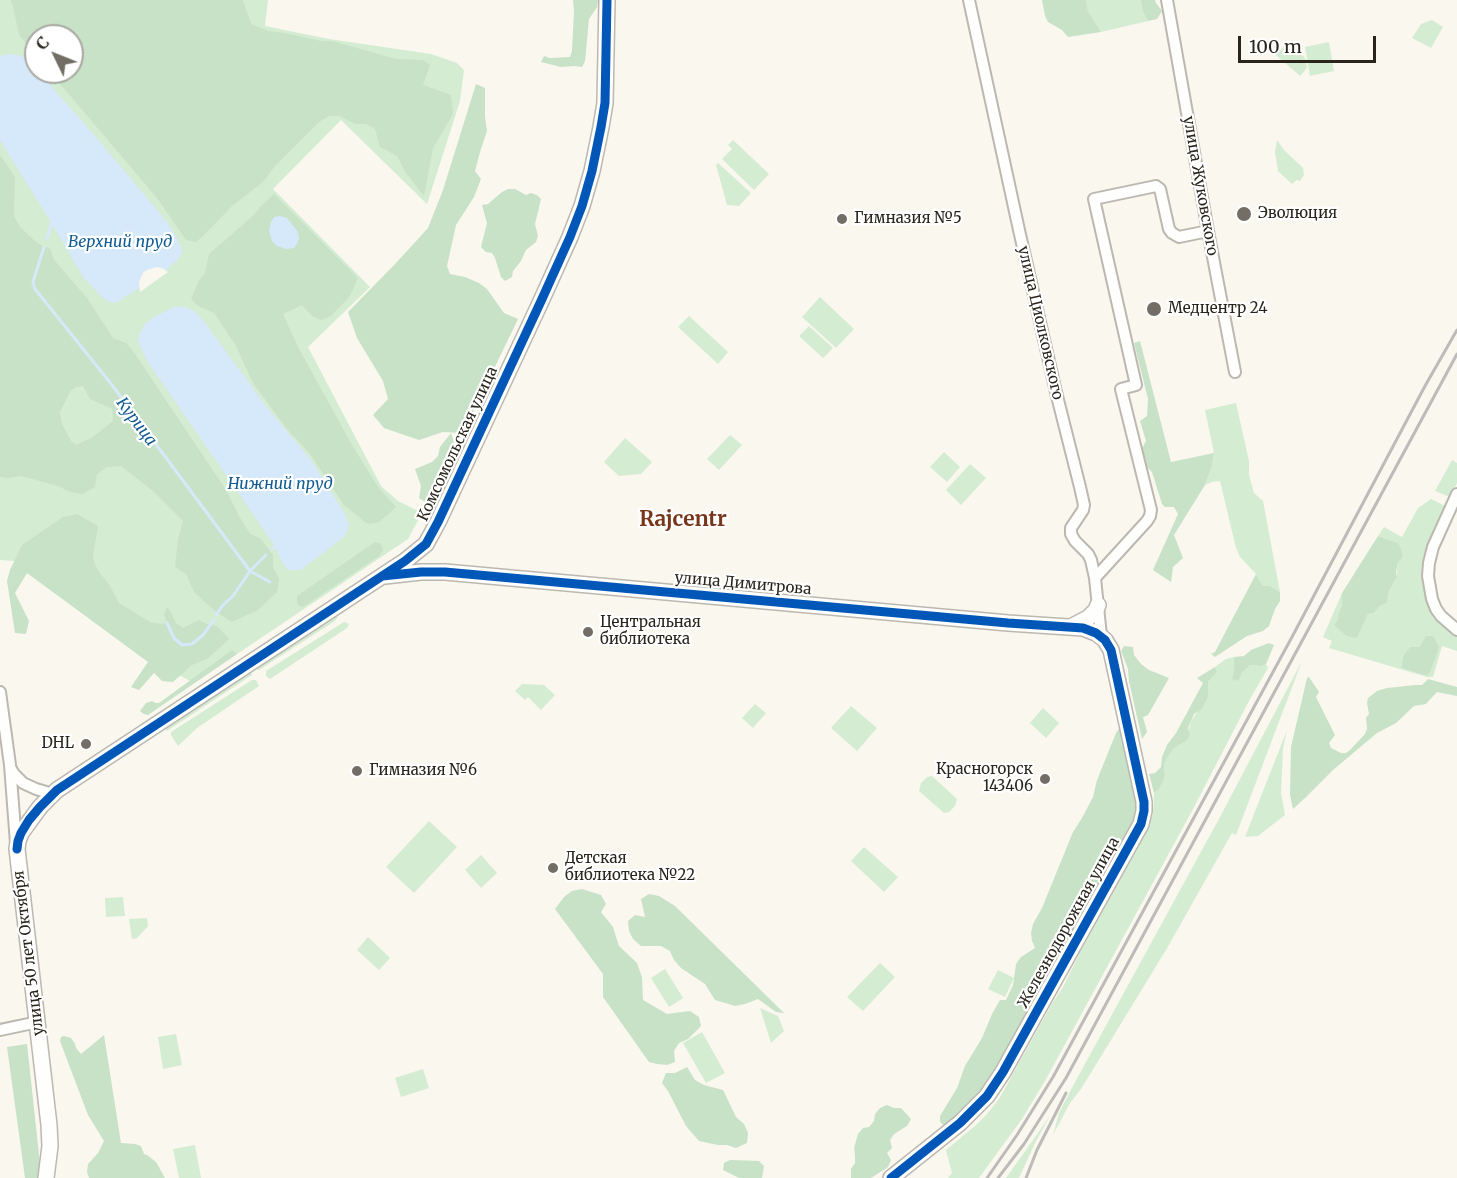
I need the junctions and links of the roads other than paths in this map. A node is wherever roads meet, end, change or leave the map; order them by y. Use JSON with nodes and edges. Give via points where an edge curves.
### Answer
{"nodes":[{"id":1,"x":607,"y":0,"type":"edge"},
{"id":2,"x":969,"y":0,"type":"edge"},
{"id":3,"x":1167,"y":0,"type":"edge"},
{"id":4,"x":1208,"y":231,"type":"junction"},
{"id":5,"x":1235,"y":372,"type":"dead end"},
{"id":6,"x":1457,"y":494,"type":"edge"},
{"id":7,"x":426,"y":544,"type":"junction"},
{"id":8,"x":439,"y":572,"type":"junction"},
{"id":9,"x":382,"y":576,"type":"junction"},
{"id":10,"x":1095,"y":578,"type":"junction"},
{"id":11,"x":1098,"y":605,"type":"junction"},
{"id":12,"x":1070,"y":627,"type":"junction"},
{"id":13,"x":1457,"y":630,"type":"edge"},
{"id":14,"x":1101,"y":636,"type":"junction"},
{"id":15,"x":0,"y":692,"type":"edge"},
{"id":16,"x":10,"y":765,"type":"junction"},
{"id":17,"x":53,"y":794,"type":"junction"},
{"id":18,"x":17,"y":849,"type":"junction"},
{"id":19,"x":38,"y":1022,"type":"junction"},
{"id":20,"x":0,"y":1030,"type":"edge"},
{"id":21,"x":46,"y":1178,"type":"edge"},
{"id":22,"x":891,"y":1178,"type":"edge"}],
"edges":[{"from":1,"to":7,"type":"street","name":"Комсомольская улица","via":[[604,103],[582,206]]},
{"from":2,"to":10,"type":"street","name":"улица Циолковского","via":[[1084,505],[1071,534],[1088,554]]},
{"from":3,"to":4,"type":"street","name":"улица Жуковского"},
{"from":4,"to":5,"type":"street","name":"улица Жуковского"},
{"from":4,"to":10,"type":"street","via":[[1179,237],[1172,233],[1156,186],[1094,199],[1136,386],[1121,389],[1151,510],[1147,521]]},
{"from":6,"to":13,"type":"street","via":[[1433,547],[1428,576],[1436,609]]},
{"from":7,"to":8,"type":"street","via":[[426,562]]},
{"from":7,"to":9,"type":"street","name":"Комсомольская улица"},
{"from":8,"to":9,"type":"street","name":"улица Димитрова"},
{"from":8,"to":12,"type":"street","name":"улица Димитрова"},
{"from":9,"to":17,"type":"street","name":"Комсомольская улица"},
{"from":10,"to":11,"type":"street","name":"улица Циолковского"},
{"from":11,"to":12,"type":"street","via":[[1088,618]]},
{"from":11,"to":14,"type":"street","name":"улица Циолковского"},
{"from":12,"to":14,"type":"street","name":"улица Димитрова"},
{"from":14,"to":22,"type":"street","name":"Железнодорожная улица","via":[[1111,650],[1132,743],[1144,802],[1141,824],[987,1096]]},
{"from":15,"to":16,"type":"street","name":"улица 50 лет Октября"},
{"from":16,"to":17,"type":"street","via":[[23,783]]},
{"from":16,"to":18,"type":"street","name":"улица 50 лет Октября"},
{"from":17,"to":18,"type":"street","name":"Комсомольская улица","via":[[24,827]]},
{"from":18,"to":19,"type":"street","name":"улица 50 лет Октября"},
{"from":19,"to":20,"type":"street"},
{"from":19,"to":21,"type":"street","name":"улица 50 лет Октября","via":[[49,1125]]}]}
